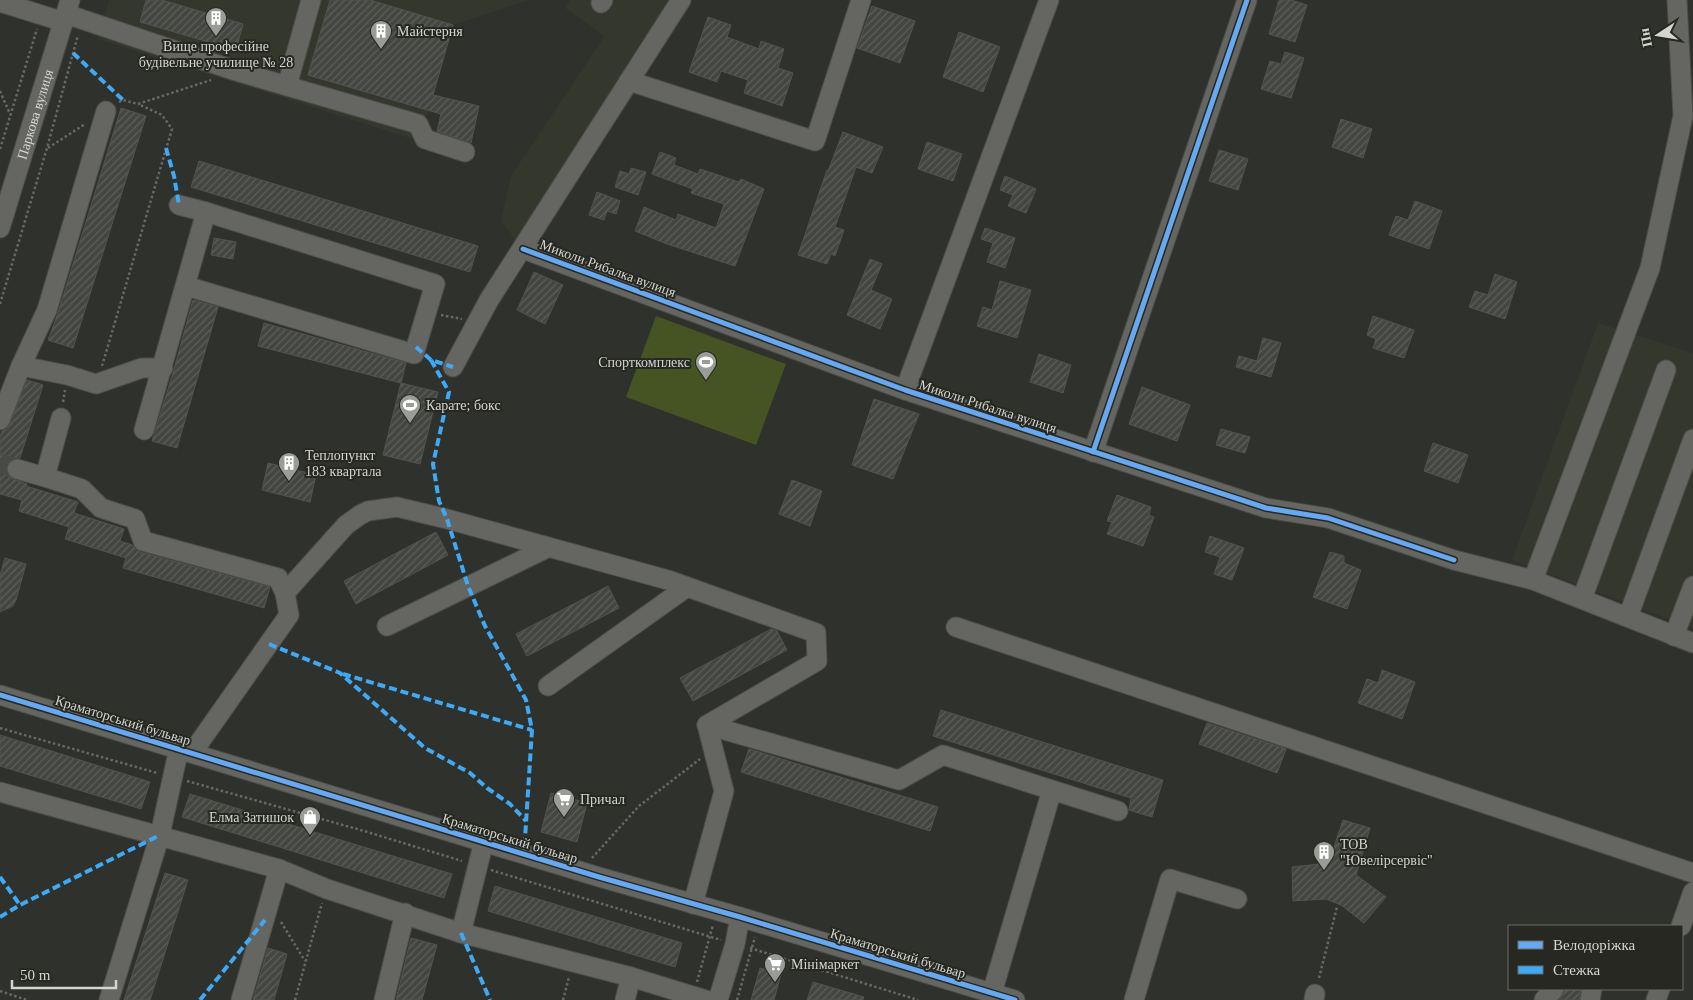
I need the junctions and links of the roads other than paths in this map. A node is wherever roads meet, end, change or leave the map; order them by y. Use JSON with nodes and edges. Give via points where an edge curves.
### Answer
{"nodes":[{"id":1,"x":311,"y":0,"type":"edge"},
{"id":2,"x":681,"y":0,"type":"edge"},
{"id":3,"x":861,"y":0,"type":"edge"},
{"id":4,"x":1049,"y":0,"type":"edge"},
{"id":5,"x":1247,"y":0,"type":"edge"},
{"id":6,"x":1677,"y":0,"type":"edge"},
{"id":7,"x":0,"y":2,"type":"edge"},
{"id":8,"x":71,"y":14,"type":"edge"},
{"id":9,"x":629,"y":80,"type":"junction"},
{"id":10,"x":287,"y":86,"type":"junction"},
{"id":11,"x":106,"y":110,"type":"road end"},
{"id":12,"x":465,"y":152,"type":"dead end"},
{"id":13,"x":179,"y":205,"type":"dead end"},
{"id":14,"x":206,"y":212,"type":"junction"},
{"id":15,"x":0,"y":228,"type":"edge"},
{"id":16,"x":523,"y":249,"type":"junction"},
{"id":17,"x":186,"y":286,"type":"junction"},
{"id":18,"x":22,"y":366,"type":"junction"},
{"id":19,"x":453,"y":367,"type":"dead end"},
{"id":20,"x":163,"y":368,"type":"junction"},
{"id":21,"x":1666,"y":370,"type":"dead end"},
{"id":22,"x":905,"y":390,"type":"junction"},
{"id":23,"x":61,"y":418,"type":"road end"},
{"id":24,"x":0,"y":420,"type":"edge"},
{"id":25,"x":144,"y":430,"type":"dead end"},
{"id":26,"x":1693,"y":439,"type":"edge"},
{"id":27,"x":1093,"y":452,"type":"junction"},
{"id":28,"x":18,"y":469,"type":"tunnel mouth"},
{"id":29,"x":45,"y":478,"type":"junction"},
{"id":30,"x":547,"y":548,"type":"junction"},
{"id":31,"x":1533,"y":580,"type":"junction"},
{"id":32,"x":1693,"y":586,"type":"edge"},
{"id":33,"x":687,"y":587,"type":"junction"},
{"id":34,"x":285,"y":593,"type":"junction"},
{"id":35,"x":1582,"y":599,"type":"junction"},
{"id":36,"x":1628,"y":617,"type":"junction"},
{"id":37,"x":388,"y":626,"type":"dead end"},
{"id":38,"x":956,"y":627,"type":"dead end"},
{"id":39,"x":1674,"y":636,"type":"junction"},
{"id":40,"x":1693,"y":643,"type":"edge"},
{"id":41,"x":548,"y":686,"type":"dead end"},
{"id":42,"x":0,"y":695,"type":"edge"},
{"id":43,"x":707,"y":725,"type":"junction"},
{"id":44,"x":185,"y":751,"type":"junction"},
{"id":45,"x":1052,"y":790,"type":"junction"},
{"id":46,"x":0,"y":792,"type":"edge"},
{"id":47,"x":1118,"y":811,"type":"dead end"},
{"id":48,"x":160,"y":835,"type":"junction"},
{"id":49,"x":484,"y":841,"type":"junction"},
{"id":50,"x":279,"y":869,"type":"junction"},
{"id":51,"x":1693,"y":873,"type":"edge"},
{"id":52,"x":1693,"y":892,"type":"edge"},
{"id":53,"x":1237,"y":899,"type":"dead end"},
{"id":54,"x":693,"y":904,"type":"junction"},
{"id":55,"x":405,"y":914,"type":"junction"},
{"id":56,"x":740,"y":917,"type":"junction"},
{"id":57,"x":1681,"y":925,"type":"edge"},
{"id":58,"x":461,"y":933,"type":"junction"},
{"id":59,"x":631,"y":977,"type":"junction"},
{"id":60,"x":1553,"y":990,"type":"edge"},
{"id":61,"x":992,"y":993,"type":"junction"},
{"id":62,"x":699,"y":998,"type":"edge"},
{"id":63,"x":109,"y":1000,"type":"edge"},
{"id":64,"x":240,"y":1000,"type":"edge"},
{"id":65,"x":384,"y":1000,"type":"edge"},
{"id":66,"x":625,"y":1000,"type":"edge"},
{"id":67,"x":718,"y":1000,"type":"edge"},
{"id":68,"x":1014,"y":1000,"type":"edge"},
{"id":69,"x":1134,"y":1000,"type":"edge"},
{"id":70,"x":1544,"y":1000,"type":"edge"}],
"edges":[{"from":1,"to":10,"type":"street"},
{"from":2,"to":9,"type":"street","name":"Миколи Рибалка вулиця"},
{"from":3,"to":9,"type":"street","via":[[815,141]]},
{"from":4,"to":22,"type":"street"},
{"from":5,"to":27,"type":"street"},
{"from":6,"to":31,"type":"street","via":[[1683,116],[1650,268]]},
{"from":7,"to":8,"type":"street","via":[[42,15]]},
{"from":8,"to":10,"type":"street","via":[[236,72]]},
{"from":8,"to":15,"type":"street","name":"Паркова вулиця"},
{"from":9,"to":16,"type":"street","name":"Миколи Рибалка вулиця"},
{"from":10,"to":12,"type":"street","via":[[418,124],[425,139]]},
{"from":11,"to":18,"type":"street","via":[[47,310]]},
{"from":13,"to":14,"type":"street"},
{"from":14,"to":17,"type":"street"},
{"from":14,"to":17,"type":"street","via":[[435,284],[414,354]]},
{"from":16,"to":19,"type":"street","name":"Миколи Рибалка вулиця"},
{"from":16,"to":22,"type":"street","name":"Миколи Рибалка вулиця"},
{"from":17,"to":20,"type":"street"},
{"from":18,"to":20,"type":"street","via":[[96,384],[142,368]]},
{"from":18,"to":24,"type":"street"},
{"from":20,"to":25,"type":"street"},
{"from":21,"to":35,"type":"street"},
{"from":22,"to":27,"type":"street","name":"Миколи Рибалка вулиця"},
{"from":23,"to":29,"type":"street"},
{"from":26,"to":36,"type":"street"},
{"from":27,"to":31,"type":"street","name":"Миколи Рибалка вулиця","via":[[1266,508],[1328,518],[1454,560]]},
{"from":28,"to":29,"type":"street"},
{"from":29,"to":34,"type":"street","via":[[82,489],[101,508],[136,519],[143,541],[278,578]]},
{"from":30,"to":33,"type":"street"},
{"from":30,"to":34,"type":"street","via":[[397,507],[368,512],[346,525]]},
{"from":30,"to":37,"type":"street"},
{"from":31,"to":35,"type":"street","name":"Миколи Рибалка вулиця"},
{"from":32,"to":39,"type":"street"},
{"from":33,"to":41,"type":"street"},
{"from":33,"to":43,"type":"street","via":[[816,633],[817,661]]},
{"from":34,"to":44,"type":"street","via":[[289,615]]},
{"from":35,"to":36,"type":"street","name":"Миколи Рибалка вулиця"},
{"from":36,"to":39,"type":"street","name":"Миколи Рибалка вулиця"},
{"from":38,"to":51,"type":"street"},
{"from":39,"to":40,"type":"street","name":"Миколи Рибалка вулиця"},
{"from":42,"to":44,"type":"street","name":"Краматорський бульвар"},
{"from":43,"to":45,"type":"street","via":[[900,780],[943,755]]},
{"from":43,"to":54,"type":"street","via":[[724,791]]},
{"from":44,"to":48,"type":"street","via":[[172,777]]},
{"from":44,"to":49,"type":"street","name":"Краматорський бульвар"},
{"from":45,"to":47,"type":"street"},
{"from":45,"to":61,"type":"street"},
{"from":46,"to":48,"type":"street"},
{"from":48,"to":50,"type":"street"},
{"from":48,"to":63,"type":"street"},
{"from":49,"to":54,"type":"street","name":"Краматорський бульвар"},
{"from":49,"to":58,"type":"street"},
{"from":50,"to":55,"type":"street","via":[[326,889]]},
{"from":50,"to":64,"type":"street"},
{"from":52,"to":57,"type":"street"},
{"from":53,"to":69,"type":"street","via":[[1170,879]]},
{"from":54,"to":56,"type":"street","name":"Краматорський бульвар"},
{"from":55,"to":58,"type":"street"},
{"from":55,"to":65,"type":"street"},
{"from":56,"to":61,"type":"street","name":"Краматорський бульвар"},
{"from":56,"to":67,"type":"street","via":[[743,946]]},
{"from":58,"to":59,"type":"street"},
{"from":59,"to":62,"type":"street"},
{"from":59,"to":66,"type":"street"},
{"from":60,"to":70,"type":"street"},
{"from":61,"to":68,"type":"street","name":"Краматорський бульвар"}]}
